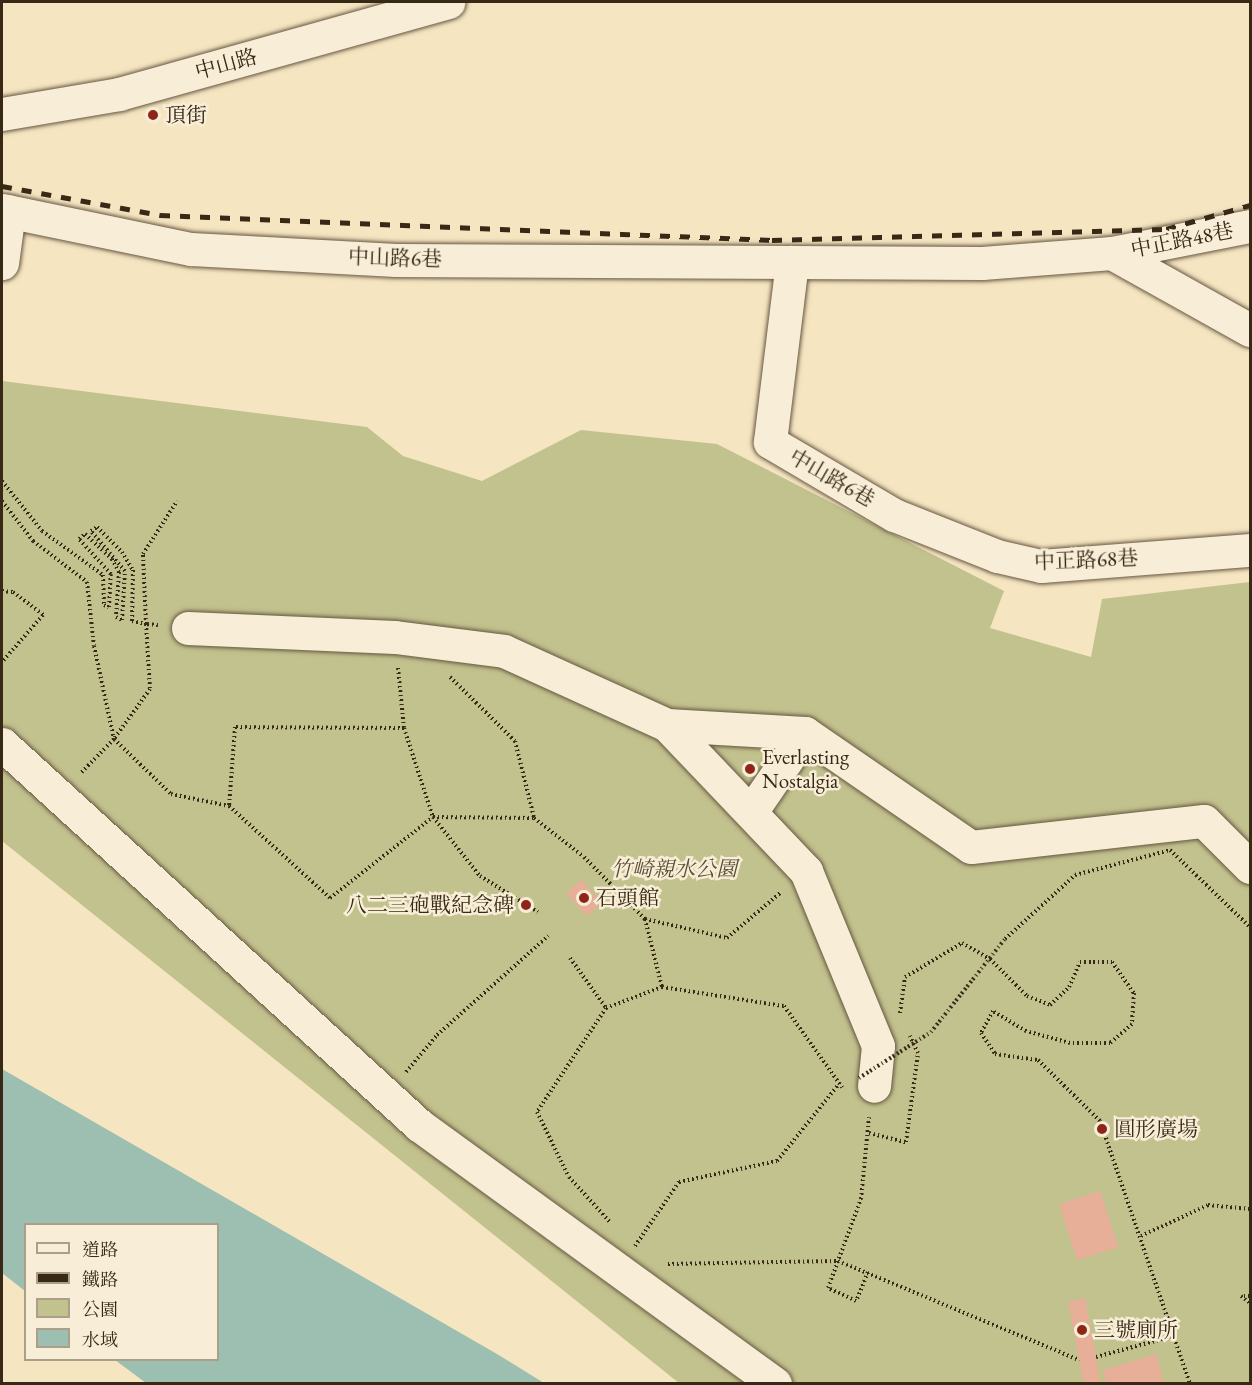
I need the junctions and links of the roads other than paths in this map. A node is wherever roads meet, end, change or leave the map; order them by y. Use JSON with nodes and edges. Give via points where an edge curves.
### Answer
{"nodes":[{"id":1,"x":448,"y":2,"type":"edge"},
{"id":2,"x":2,"y":114,"type":"edge"},
{"id":3,"x":5,"y":210,"type":"edge"},
{"id":4,"x":1251,"y":226,"type":"edge"},
{"id":5,"x":1112,"y":253,"type":"junction"},
{"id":6,"x":792,"y":262,"type":"junction"},
{"id":7,"x":2,"y":263,"type":"edge"},
{"id":8,"x":1251,"y":330,"type":"edge"},
{"id":9,"x":894,"y":515,"type":"joint"},
{"id":10,"x":1251,"y":550,"type":"edge"},
{"id":11,"x":188,"y":628,"type":"dead end"},
{"id":12,"x":667,"y":725,"type":"junction"},
{"id":13,"x":805,"y":733,"type":"junction"},
{"id":14,"x":2,"y":744,"type":"edge"},
{"id":15,"x":753,"y":809,"type":"junction"},
{"id":16,"x":1251,"y":867,"type":"edge"},
{"id":17,"x":868,"y":1088,"type":"road end"},
{"id":18,"x":775,"y":1383,"type":"edge"}],
"edges":[{"from":1,"to":2,"type":"street","name":"中山路","via":[[119,94]]},
{"from":3,"to":6,"type":"street","name":"中山路6巷","via":[[191,249],[396,260]]},
{"from":3,"to":7,"type":"street"},
{"from":4,"to":5,"type":"street","name":"中正路48巷"},
{"from":5,"to":6,"type":"street","name":"中山路6巷","via":[[982,263]]},
{"from":5,"to":8,"type":"street"},
{"from":6,"to":9,"type":"street","name":"中山路6巷","via":[[770,442]]},
{"from":9,"to":10,"type":"street","name":"中正路68巷","via":[[997,556],[1041,566]]},
{"from":11,"to":12,"type":"street","via":[[403,638],[504,651]]},
{"from":12,"to":13,"type":"street"},
{"from":12,"to":15,"type":"street"},
{"from":13,"to":15,"type":"street"},
{"from":13,"to":16,"type":"street","via":[[971,847],[1204,821]]},
{"from":14,"to":18,"type":"street","via":[[419,1125]]},
{"from":15,"to":17,"type":"street","via":[[806,871],[878,1046]]}]}
